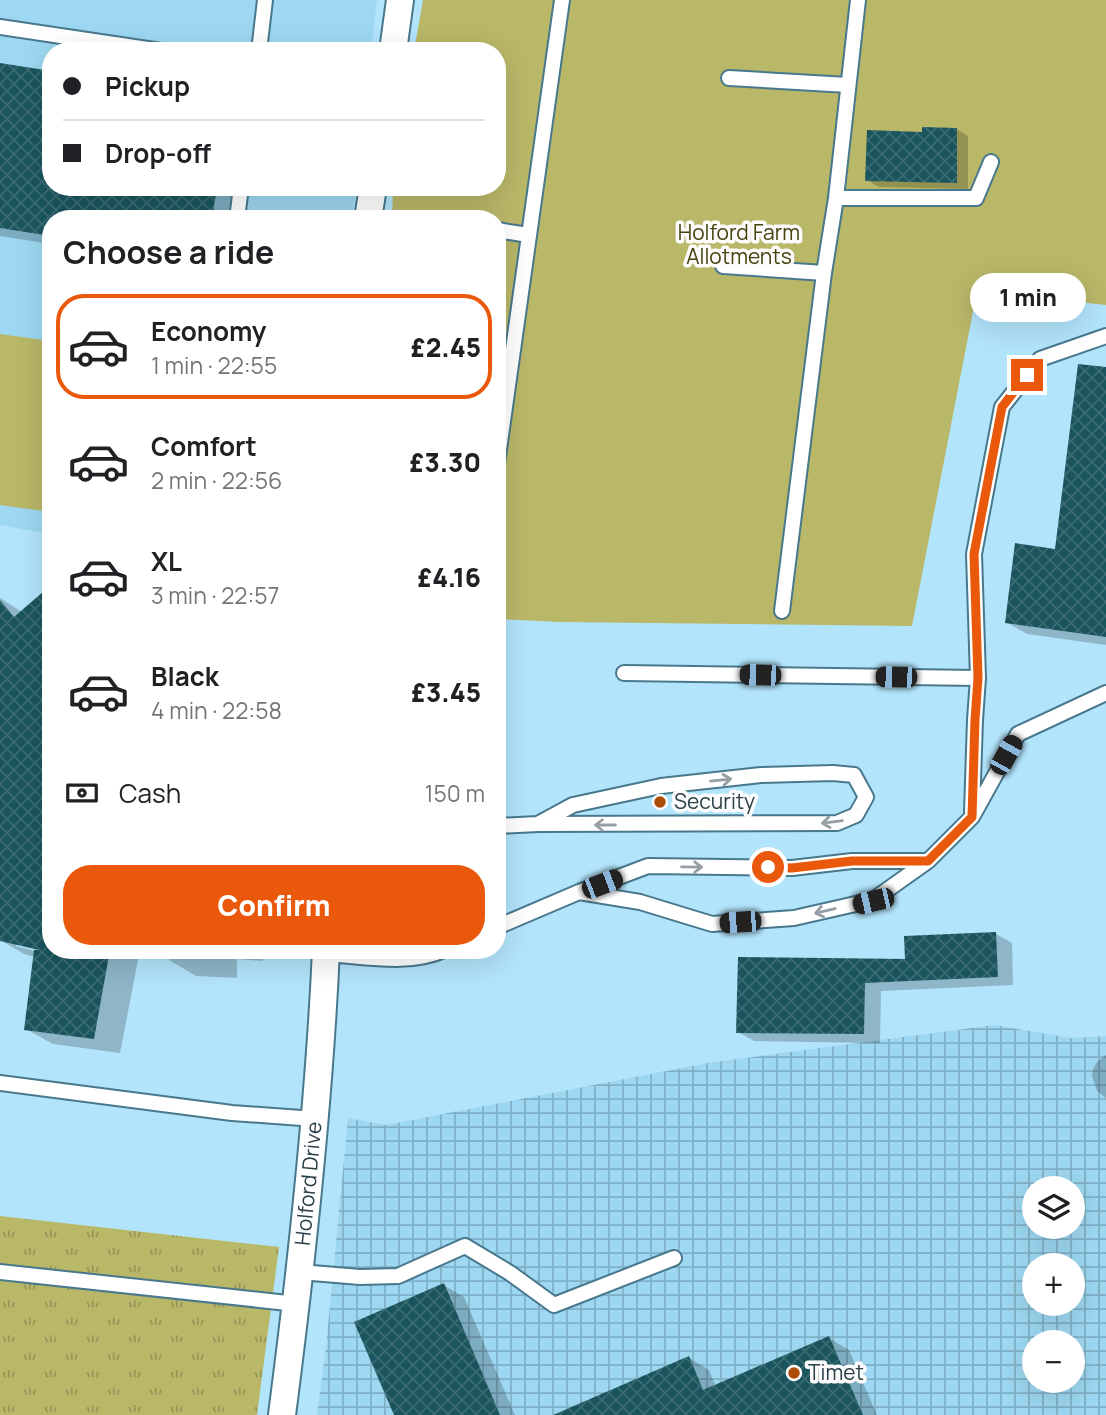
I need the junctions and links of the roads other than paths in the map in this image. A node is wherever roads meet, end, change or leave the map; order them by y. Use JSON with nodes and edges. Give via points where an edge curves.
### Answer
{"nodes":[{"id":1,"x":265,"y":0,"type":"edge"},
{"id":2,"x":400,"y":0,"type":"edge"},
{"id":3,"x":562,"y":0,"type":"edge"},
{"id":4,"x":858,"y":0,"type":"edge"},
{"id":5,"x":0,"y":27,"type":"edge"},
{"id":6,"x":101,"y":42,"type":"edge"},
{"id":7,"x":260,"y":42,"type":"edge"},
{"id":8,"x":394,"y":42,"type":"edge"},
{"id":9,"x":729,"y":78,"type":"dead end"},
{"id":10,"x":848,"y":85,"type":"junction"},
{"id":11,"x":991,"y":162,"type":"dead end"},
{"id":12,"x":836,"y":198,"type":"junction"},
{"id":13,"x":506,"y":231,"type":"edge"},
{"id":14,"x":528,"y":235,"type":"junction"},
{"id":15,"x":723,"y":266,"type":"dead end"},
{"id":16,"x":824,"y":272,"type":"junction"},
{"id":17,"x":1106,"y":336,"type":"edge"},
{"id":18,"x":506,"y":398,"type":"edge"},
{"id":19,"x":782,"y":611,"type":"dead end"},
{"id":20,"x":624,"y":673,"type":"dead end"},
{"id":21,"x":978,"y":678,"type":"junction"},
{"id":22,"x":1106,"y":693,"type":"edge"},
{"id":23,"x":972,"y":817,"type":"junction"},
{"id":24,"x":538,"y":824,"type":"junction"},
{"id":25,"x":506,"y":826,"type":"edge"},
{"id":26,"x":928,"y":861,"type":"junction"},
{"id":27,"x":579,"y":892,"type":"junction"},
{"id":28,"x":506,"y":923,"type":"edge"},
{"id":29,"x":326,"y":959,"type":"edge"},
{"id":30,"x":0,"y":1083,"type":"edge"},
{"id":31,"x":315,"y":1119,"type":"junction"},
{"id":32,"x":674,"y":1258,"type":"dead end"},
{"id":33,"x":0,"y":1272,"type":"edge"},
{"id":34,"x":300,"y":1272,"type":"junction"},
{"id":35,"x":297,"y":1304,"type":"junction"},
{"id":36,"x":282,"y":1415,"type":"edge"}],
"edges":[{"from":1,"to":7,"type":"lane"},
{"from":2,"to":8,"type":"street"},
{"from":3,"to":14,"type":"lane"},
{"from":4,"to":10,"type":"lane"},
{"from":5,"to":6,"type":"lane"},
{"from":9,"to":10,"type":"lane"},
{"from":10,"to":12,"type":"lane"},
{"from":11,"to":12,"type":"lane","via":[[976,198]]},
{"from":12,"to":16,"type":"lane"},
{"from":13,"to":14,"type":"lane"},
{"from":14,"to":18,"type":"lane"},
{"from":15,"to":16,"type":"lane"},
{"from":16,"to":19,"type":"lane"},
{"from":17,"to":21,"type":"lane","via":[[1040,359],[1002,407],[974,554]]},
{"from":20,"to":21,"type":"lane"},
{"from":21,"to":23,"type":"lane"},
{"from":22,"to":23,"type":"lane","via":[[1018,734]]},
{"from":23,"to":26,"type":"lane"},
{"from":24,"to":24,"type":"lane","one_way":true,"via":[[573,805],[661,786],[761,775],[854,775],[866,797],[856,815],[837,823]]},
{"from":24,"to":25,"type":"lane"},
{"from":27,"to":26,"type":"lane","one_way":true,"via":[[648,866],[792,868],[852,861]]},
{"from":26,"to":27,"type":"lane","one_way":true,"via":[[873,901],[794,918],[712,924],[640,901]]},
{"from":27,"to":28,"type":"lane"},
{"from":29,"to":31,"type":"street","name":"Holford Drive"},
{"from":30,"to":31,"type":"lane"},
{"from":31,"to":34,"type":"street","name":"Holford Drive"},
{"from":32,"to":34,"type":"lane","via":[[554,1305],[465,1247],[398,1276]]},
{"from":33,"to":35,"type":"lane"},
{"from":34,"to":35,"type":"street","name":"Holford Drive"},
{"from":35,"to":36,"type":"street","name":"Holford Drive"}]}
